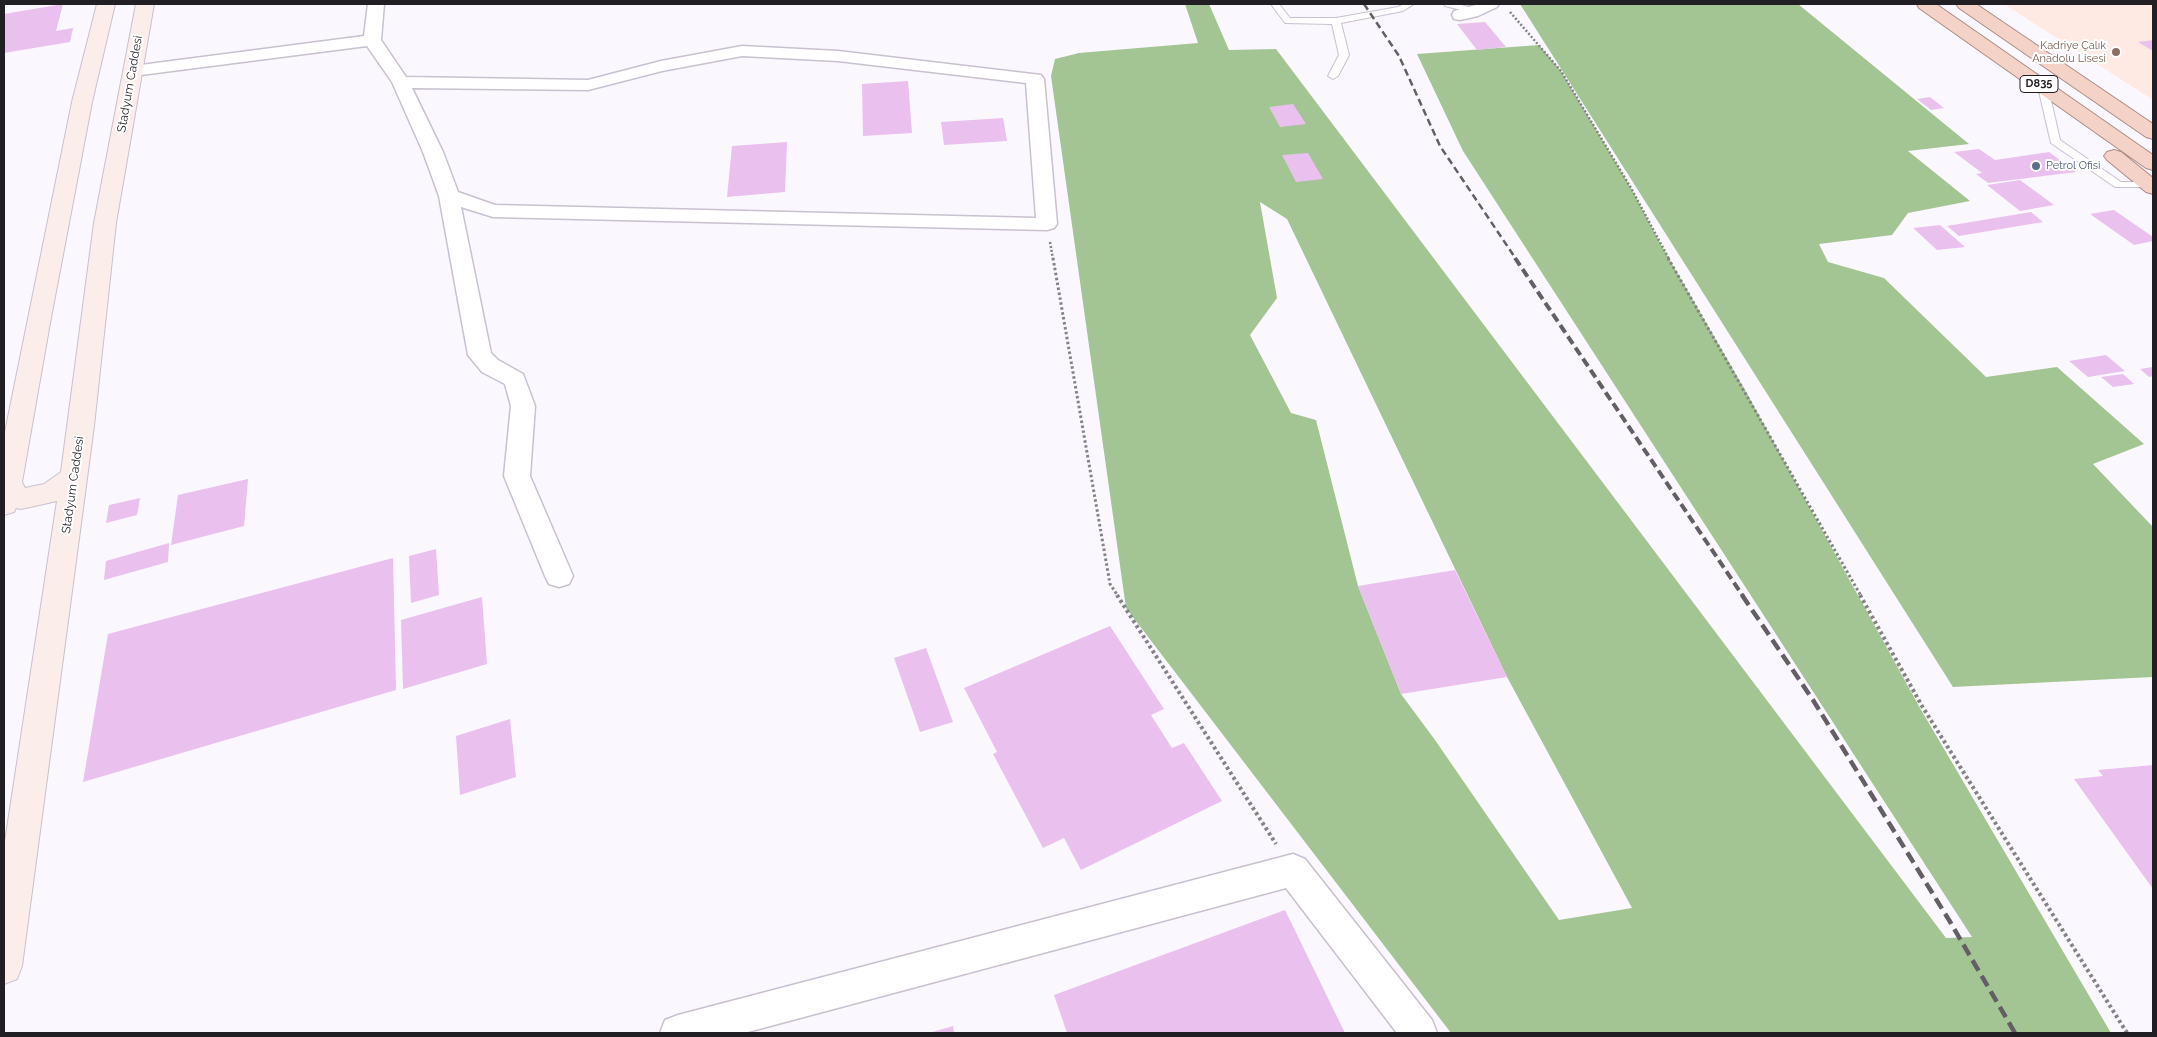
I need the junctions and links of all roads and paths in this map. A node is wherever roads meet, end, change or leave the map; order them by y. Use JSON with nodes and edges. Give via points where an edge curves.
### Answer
{"nodes":[{"id":1,"x":106,"y":4,"type":"edge"},
{"id":2,"x":145,"y":4,"type":"edge"},
{"id":3,"x":376,"y":4,"type":"edge"},
{"id":4,"x":1275,"y":4,"type":"edge"},
{"id":5,"x":1410,"y":4,"type":"edge"},
{"id":6,"x":1924,"y":4,"type":"edge"},
{"id":7,"x":1965,"y":4,"type":"edge"},
{"id":8,"x":1485,"y":8,"type":"edge"},
{"id":9,"x":1454,"y":9,"type":"edge"},
{"id":10,"x":1509,"y":11,"type":"dead end"},
{"id":11,"x":1336,"y":21,"type":"junction"},
{"id":12,"x":372,"y":40,"type":"junction"},
{"id":13,"x":132,"y":71,"type":"junction"},
{"id":14,"x":1333,"y":76,"type":"dead end"},
{"id":15,"x":2077,"y":80,"type":"junction"},
{"id":16,"x":401,"y":82,"type":"junction"},
{"id":17,"x":2043,"y":87,"type":"junction"},
{"id":18,"x":2079,"y":113,"type":"junction"},
{"id":19,"x":2153,"y":117,"type":"edge"},
{"id":20,"x":2153,"y":132,"type":"edge"},
{"id":21,"x":2153,"y":164,"type":"edge"},
{"id":22,"x":2151,"y":187,"type":"edge"},
{"id":23,"x":449,"y":196,"type":"junction"},
{"id":24,"x":1047,"y":224,"type":"junction"},
{"id":25,"x":74,"y":477,"type":"junction"},
{"id":26,"x":7,"y":480,"type":"edge"},
{"id":27,"x":559,"y":576,"type":"dead end"},
{"id":28,"x":12,"y":863,"type":"edge"},
{"id":29,"x":1293,"y":870,"type":"junction"},
{"id":30,"x":4,"y":966,"type":"edge"},
{"id":31,"x":678,"y":1033,"type":"edge"},
{"id":32,"x":1419,"y":1033,"type":"edge"},
{"id":33,"x":2127,"y":1033,"type":"edge"}],
"edges":[{"from":1,"to":26,"type":"main road","via":[[82,102]]},
{"from":2,"to":13,"type":"main road","name":"Stadyum Caddesi"},
{"from":3,"to":12,"type":"street"},
{"from":4,"to":11,"type":"lane","via":[[1288,21]]},
{"from":5,"to":11,"type":"lane","via":[[1400,10]]},
{"from":6,"to":17,"type":"highway","number":"D835"},
{"from":7,"to":15,"type":"highway","number":"D835"},
{"from":8,"to":9,"type":"street"},
{"from":10,"to":33,"type":"path","via":[[1561,71],[1631,188],[1922,706]]},
{"from":11,"to":14,"type":"lane","via":[[1344,55]]},
{"from":12,"to":13,"type":"street"},
{"from":12,"to":16,"type":"street"},
{"from":13,"to":25,"type":"main road","name":"Stadyum Caddesi","via":[[105,223]]},
{"from":15,"to":19,"type":"highway","via":[[2106,91]]},
{"from":15,"to":20,"type":"highway","number":"D835"},
{"from":16,"to":23,"type":"street"},
{"from":16,"to":24,"type":"street","via":[[588,85],[662,66],[742,51],[838,56],[1035,79]]},
{"from":17,"to":18,"type":"highway","number":"D835"},
{"from":17,"to":22,"type":"lane","via":[[2055,141],[2119,185]]},
{"from":18,"to":21,"type":"highway","number":"D835"},
{"from":18,"to":22,"type":"highway","via":[[2099,144]]},
{"from":23,"to":24,"type":"street","via":[[494,211]]},
{"from":23,"to":27,"type":"street","via":[[480,355],[490,366],[515,380],[523,406],[517,476]]},
{"from":24,"to":29,"type":"path","via":[[1110,584]]},
{"from":25,"to":26,"type":"main road","via":[[51,493],[21,499],[12,494]]},
{"from":25,"to":28,"type":"main road","name":"Stadyum Caddesi"},
{"from":28,"to":30,"type":"main road","name":"Stadyum Caddesi"},
{"from":29,"to":31,"type":"street"},
{"from":29,"to":32,"type":"street"}]}
